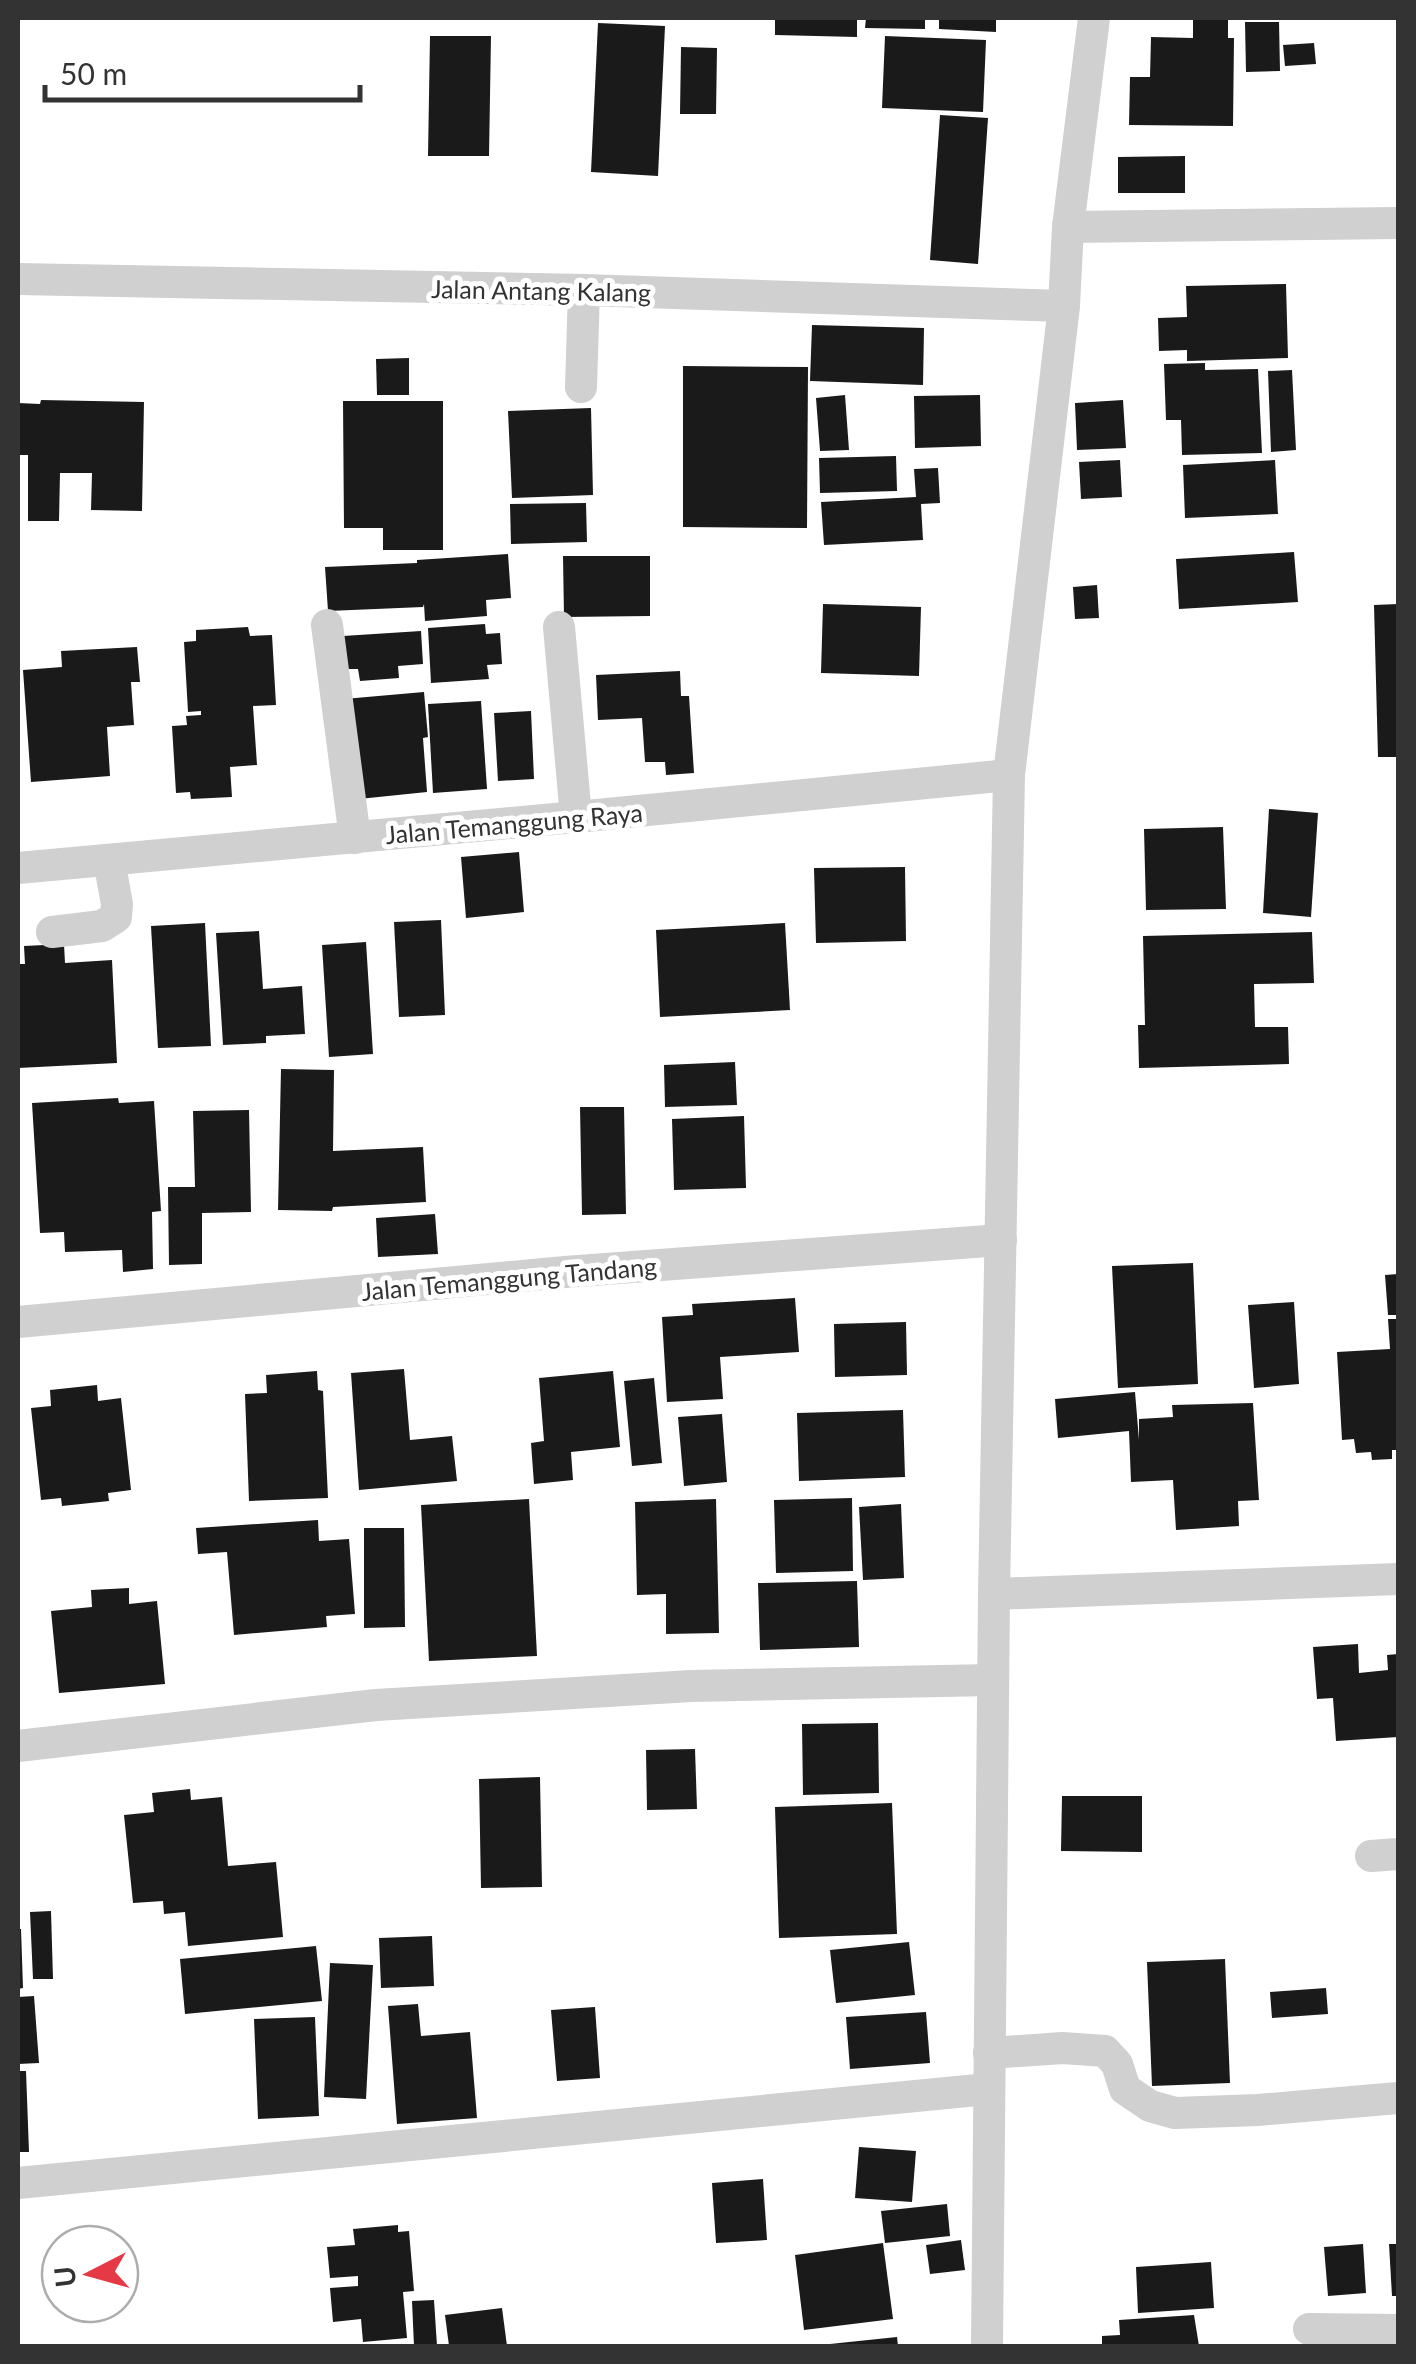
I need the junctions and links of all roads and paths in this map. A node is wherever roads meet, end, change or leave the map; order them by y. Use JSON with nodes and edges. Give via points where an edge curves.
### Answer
{"nodes":[{"id":1,"x":1094,"y":18,"type":"edge"},
{"id":2,"x":1398,"y":223,"type":"edge"},
{"id":3,"x":1068,"y":227,"type":"junction"},
{"id":4,"x":18,"y":279,"type":"edge"},
{"id":5,"x":584,"y":290,"type":"junction"},
{"id":6,"x":1064,"y":306,"type":"junction"},
{"id":7,"x":581,"y":387,"type":"dead end"},
{"id":8,"x":327,"y":625,"type":"dead end"},
{"id":9,"x":559,"y":627,"type":"dead end"},
{"id":10,"x":1010,"y":775,"type":"junction"},
{"id":11,"x":576,"y":818,"type":"junction"},
{"id":12,"x":354,"y":838,"type":"junction"},
{"id":13,"x":110,"y":860,"type":"junction"},
{"id":14,"x":18,"y":868,"type":"edge"},
{"id":15,"x":52,"y":932,"type":"dead end"},
{"id":16,"x":1001,"y":1240,"type":"junction"},
{"id":17,"x":18,"y":1322,"type":"edge"},
{"id":18,"x":1398,"y":1579,"type":"edge"},
{"id":19,"x":994,"y":1594,"type":"junction"},
{"id":20,"x":994,"y":1680,"type":"junction"},
{"id":21,"x":18,"y":1746,"type":"edge"},
{"id":22,"x":988,"y":2053,"type":"junction"},
{"id":23,"x":988,"y":2089,"type":"junction"},
{"id":24,"x":1398,"y":2098,"type":"edge"},
{"id":25,"x":18,"y":2183,"type":"edge"},
{"id":26,"x":1309,"y":2330,"type":"dead end"},
{"id":27,"x":1398,"y":2330,"type":"edge"},
{"id":28,"x":987,"y":2346,"type":"edge"}],
"edges":[{"from":1,"to":3,"type":"street"},
{"from":2,"to":3,"type":"street"},
{"from":3,"to":6,"type":"street"},
{"from":4,"to":5,"type":"street","name":"Jalan Antang Kalang"},
{"from":5,"to":6,"type":"street","name":"Jalan Antang Kalang"},
{"from":5,"to":7,"type":"street"},
{"from":6,"to":10,"type":"street"},
{"from":8,"to":12,"type":"street"},
{"from":9,"to":11,"type":"street"},
{"from":10,"to":11,"type":"street","name":"Jalan Temanggung Raya"},
{"from":10,"to":16,"type":"street"},
{"from":11,"to":12,"type":"street","name":"Jalan Temanggung Raya"},
{"from":12,"to":13,"type":"street","name":"Jalan Temanggung Raya"},
{"from":13,"to":14,"type":"street","name":"Jalan Temanggung Raya"},
{"from":13,"to":15,"type":"street","via":[[116,917],[102,926]]},
{"from":16,"to":17,"type":"street","name":"Jalan Temanggung Tandang"},
{"from":16,"to":19,"type":"street"},
{"from":18,"to":19,"type":"street"},
{"from":19,"to":20,"type":"street"},
{"from":20,"to":21,"type":"street","via":[[691,1686],[376,1705]]},
{"from":20,"to":22,"type":"street"},
{"from":22,"to":23,"type":"street"},
{"from":22,"to":24,"type":"street","via":[[1104,2051],[1117,2064],[1125,2089],[1174,2113]]},
{"from":23,"to":25,"type":"street"},
{"from":23,"to":28,"type":"street"},
{"from":26,"to":27,"type":"street"}]}
